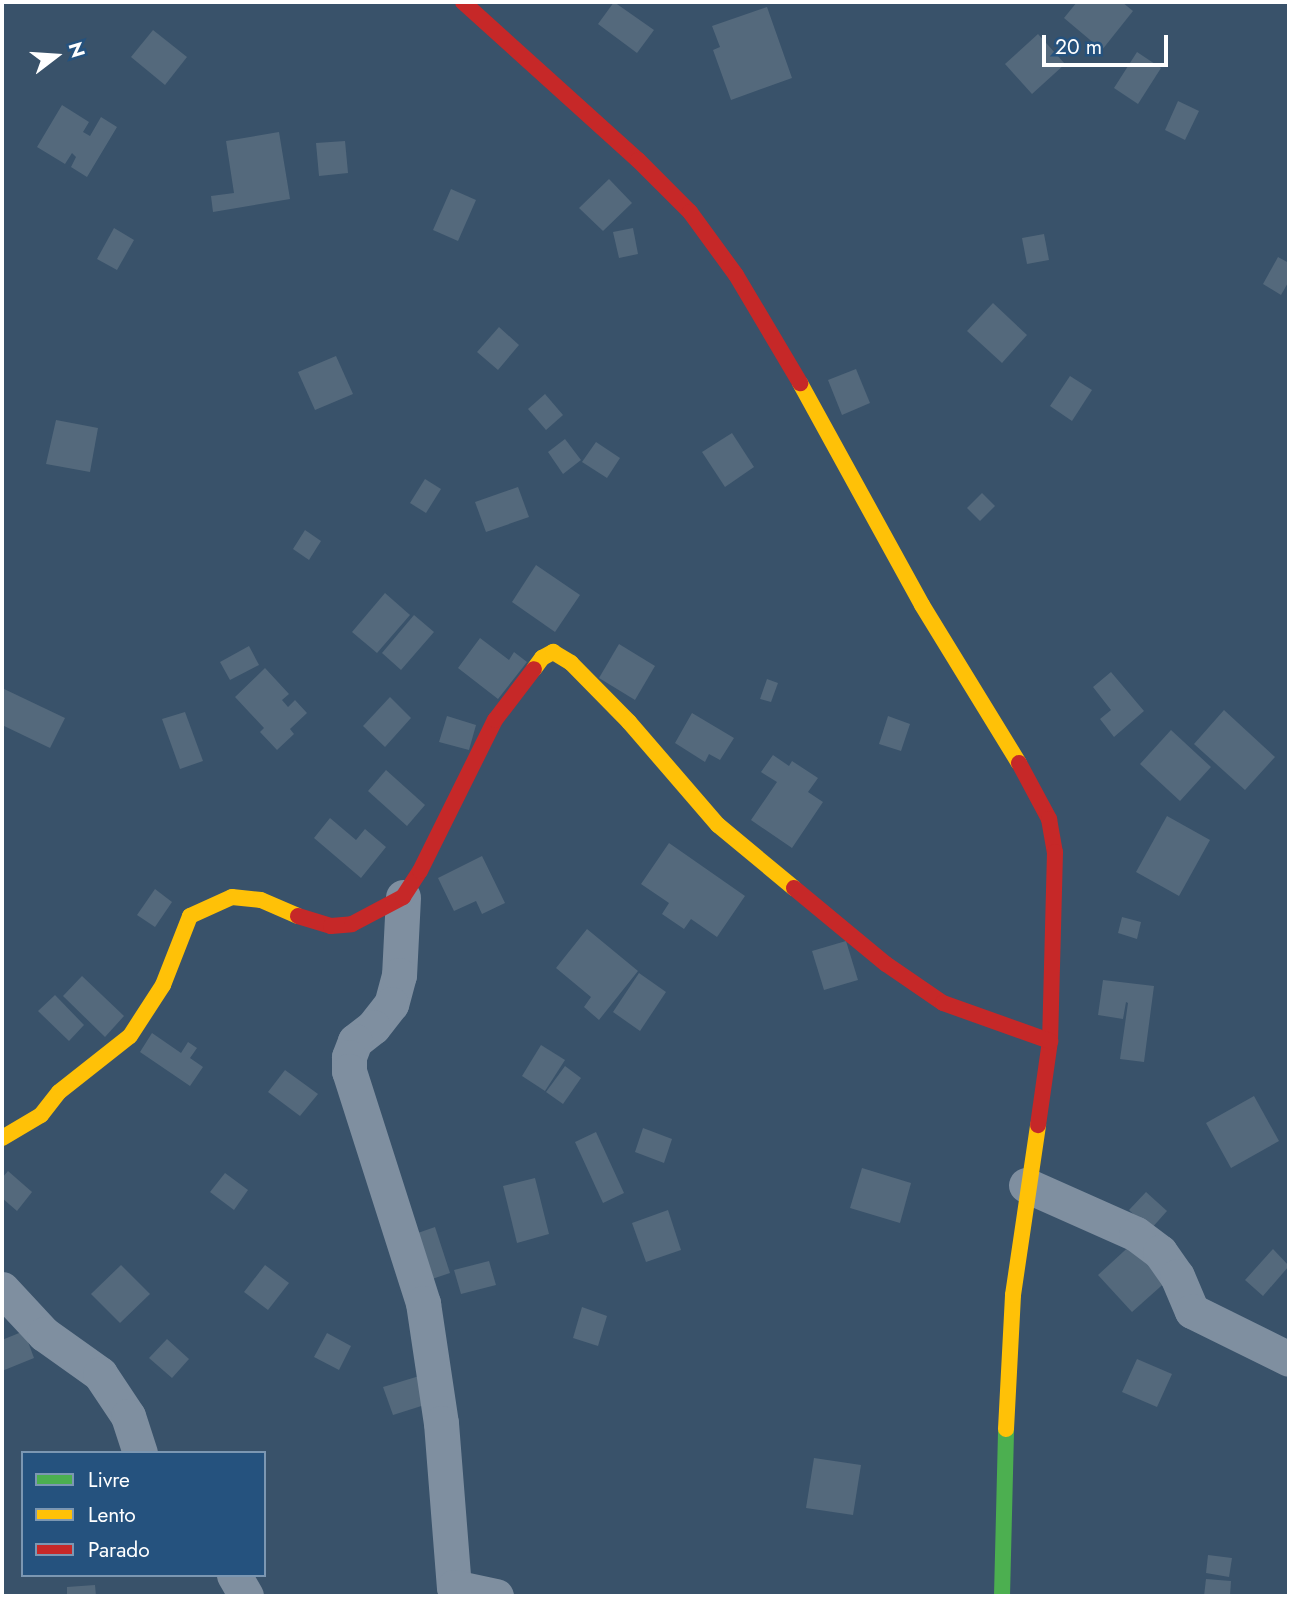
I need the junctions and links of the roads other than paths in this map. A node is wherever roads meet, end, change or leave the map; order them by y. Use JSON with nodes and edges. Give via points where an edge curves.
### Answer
{"nodes":[{"id":1,"x":463,"y":2,"type":"edge"},
{"id":2,"x":403,"y":897,"type":"junction"},
{"id":3,"x":1050,"y":1041,"type":"junction"},
{"id":4,"x":2,"y":1138,"type":"edge"},
{"id":5,"x":1027,"y":1185,"type":"junction"},
{"id":6,"x":2,"y":1289,"type":"edge"},
{"id":7,"x":1289,"y":1359,"type":"edge"},
{"id":8,"x":139,"y":1451,"type":"edge"},
{"id":9,"x":235,"y":1577,"type":"edge"},
{"id":10,"x":454,"y":1592,"type":"edge"},
{"id":11,"x":246,"y":1596,"type":"edge"},
{"id":12,"x":496,"y":1596,"type":"edge"},
{"id":13,"x":1002,"y":1596,"type":"edge"}],
"edges":[{"from":1,"to":3,"type":"street","via":[[638,160],[690,212],[736,275],[922,605],[1035,790],[1049,819],[1055,852]]},
{"from":2,"to":3,"type":"street","via":[[495,720],[542,658],[553,652],[571,663],[629,722],[718,825],[886,964],[943,1003]]},
{"from":2,"to":4,"type":"street","via":[[352,924],[331,926],[261,900],[232,897],[190,916],[163,985],[130,1036],[59,1092],[41,1115]]},
{"from":2,"to":10,"type":"street","via":[[399,975],[391,1004],[355,1041],[349,1071],[423,1303],[442,1423]]},
{"from":3,"to":5,"type":"street"},
{"from":5,"to":7,"type":"street","via":[[1136,1234],[1160,1252],[1177,1276],[1192,1311]]},
{"from":5,"to":13,"type":"street","via":[[1013,1295]]},
{"from":6,"to":8,"type":"street","via":[[44,1334],[100,1374],[128,1416]]},
{"from":9,"to":11,"type":"street"},
{"from":10,"to":12,"type":"street"}]}
